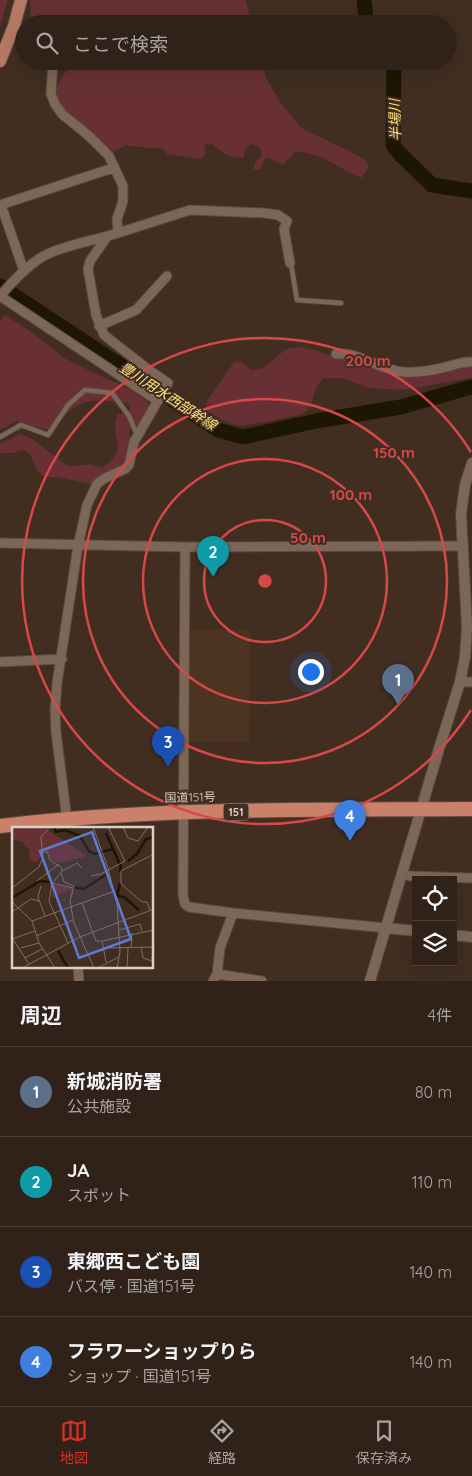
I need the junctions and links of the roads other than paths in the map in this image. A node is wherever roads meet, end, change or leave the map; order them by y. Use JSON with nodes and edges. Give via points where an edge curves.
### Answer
{"nodes":[{"id":1,"x":21,"y":0,"type":"edge"},
{"id":2,"x":20,"y":15,"type":"edge"},
{"id":3,"x":15,"y":33,"type":"edge"},
{"id":4,"x":0,"y":61,"type":"edge"},
{"id":5,"x":52,"y":70,"type":"edge"},
{"id":6,"x":113,"y":168,"type":"junction"},
{"id":7,"x":1,"y":205,"type":"edge"},
{"id":8,"x":118,"y":233,"type":"junction"},
{"id":9,"x":108,"y":237,"type":"junction"},
{"id":10,"x":290,"y":263,"type":"joint"},
{"id":11,"x":24,"y":271,"type":"junction"},
{"id":12,"x":167,"y":276,"type":"dead end"},
{"id":13,"x":1,"y":295,"type":"edge"},
{"id":14,"x":341,"y":302,"type":"dead end"},
{"id":15,"x":99,"y":326,"type":"junction"},
{"id":16,"x":336,"y":354,"type":"dead end"},
{"id":17,"x":472,"y":362,"type":"edge"},
{"id":18,"x":159,"y":400,"type":"junction"},
{"id":19,"x":138,"y":434,"type":"junction"},
{"id":20,"x":0,"y":437,"type":"edge"},
{"id":21,"x":472,"y":463,"type":"edge"},
{"id":22,"x":0,"y":543,"type":"edge"},
{"id":23,"x":78,"y":546,"type":"junction"},
{"id":24,"x":463,"y":546,"type":"junction"},
{"id":25,"x":185,"y":547,"type":"junction"},
{"id":26,"x":62,"y":660,"type":"junction"},
{"id":27,"x":0,"y":662,"type":"edge"},
{"id":28,"x":460,"y":682,"type":"junction"},
{"id":29,"x":472,"y":682,"type":"edge"},
{"id":30,"x":472,"y":809,"type":"edge"},
{"id":31,"x":421,"y":810,"type":"junction"},
{"id":32,"x":183,"y":812,"type":"junction"},
{"id":33,"x":67,"y":823,"type":"edge"},
{"id":34,"x":0,"y":826,"type":"edge"},
{"id":35,"x":402,"y":874,"type":"junction"},
{"id":36,"x":472,"y":878,"type":"edge"},
{"id":37,"x":233,"y":913,"type":"junction"},
{"id":38,"x":386,"y":928,"type":"junction"},
{"id":39,"x":412,"y":931,"type":"edge"},
{"id":40,"x":457,"y":935,"type":"edge"},
{"id":41,"x":472,"y":937,"type":"edge"},
{"id":42,"x":78,"y":968,"type":"edge"},
{"id":43,"x":215,"y":977,"type":"edge"},
{"id":44,"x":79,"y":981,"type":"edge"},
{"id":45,"x":262,"y":981,"type":"edge"},
{"id":46,"x":370,"y":981,"type":"edge"}],
"edges":[{"from":1,"to":2,"type":"main road"},
{"from":3,"to":4,"type":"main road"},
{"from":5,"to":6,"type":"street","via":[[51,94],[55,104],[109,156]]},
{"from":6,"to":7,"type":"street"},
{"from":6,"to":8,"type":"street","via":[[122,186]]},
{"from":7,"to":11,"type":"street"},
{"from":8,"to":9,"type":"street"},
{"from":8,"to":10,"type":"street","via":[[190,210],[264,212],[278,215],[286,221],[284,229]]},
{"from":9,"to":11,"type":"street","via":[[49,253]]},
{"from":9,"to":15,"type":"street","via":[[90,261],[88,269]]},
{"from":10,"to":14,"type":"lane","via":[[297,300]]},
{"from":11,"to":13,"type":"street"},
{"from":12,"to":15,"type":"street","via":[[136,310]]},
{"from":13,"to":18,"type":"street"},
{"from":15,"to":18,"type":"street","via":[[104,335],[168,383]]},
{"from":16,"to":17,"type":"street","via":[[356,356],[403,372],[424,372]]},
{"from":18,"to":19,"type":"street"},
{"from":19,"to":20,"type":"lane","via":[[112,393],[85,390],[68,405],[48,435],[21,425]]},
{"from":19,"to":23,"type":"street","via":[[129,465],[105,478],[92,492]]},
{"from":21,"to":24,"type":"street","via":[[461,514]]},
{"from":22,"to":23,"type":"street"},
{"from":23,"to":25,"type":"street"},
{"from":23,"to":26,"type":"street"},
{"from":24,"to":25,"type":"street"},
{"from":24,"to":28,"type":"street","via":[[467,627]]},
{"from":25,"to":32,"type":"street"},
{"from":26,"to":27,"type":"street"},
{"from":26,"to":33,"type":"street","via":[[55,710]]},
{"from":28,"to":29,"type":"street"},
{"from":28,"to":31,"type":"street"},
{"from":30,"to":31,"type":"highway","name":"国道151号","number":"151"},
{"from":31,"to":32,"type":"highway","name":"国道151号","number":"151"},
{"from":31,"to":35,"type":"street"},
{"from":32,"to":33,"type":"highway","name":"国道151号","number":"151","via":[[133,814]]},
{"from":32,"to":37,"type":"street","via":[[185,904],[195,909]]},
{"from":33,"to":34,"type":"highway","name":"国道151号","number":"151"},
{"from":35,"to":36,"type":"street"},
{"from":35,"to":38,"type":"street"},
{"from":37,"to":38,"type":"street"},
{"from":37,"to":43,"type":"street","via":[[220,948]]},
{"from":38,"to":39,"type":"street"},
{"from":38,"to":46,"type":"street"},
{"from":40,"to":41,"type":"street"},
{"from":42,"to":44,"type":"street"},
{"from":43,"to":45,"type":"street"}]}
